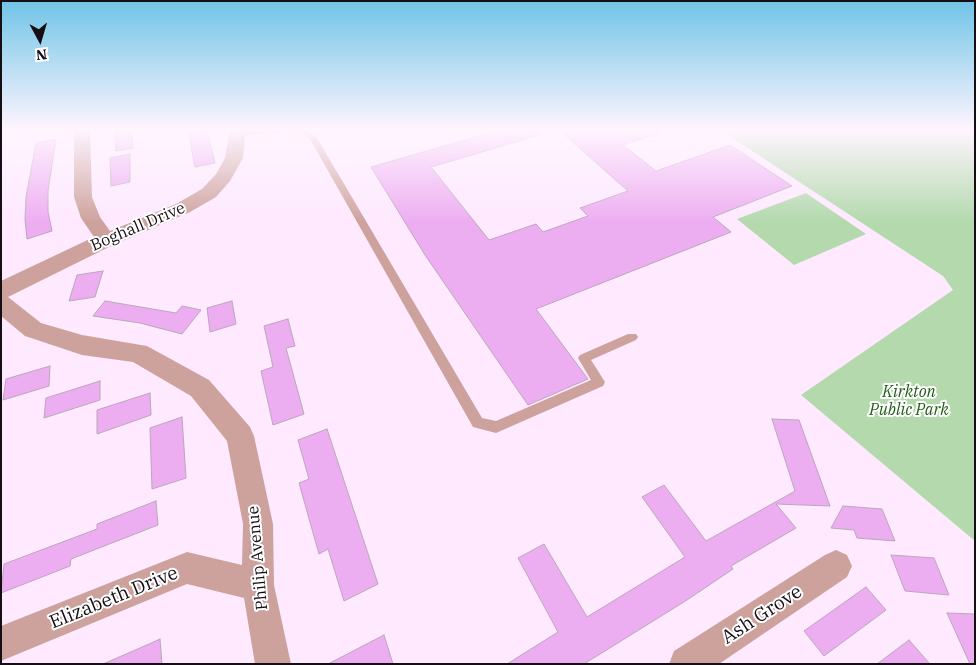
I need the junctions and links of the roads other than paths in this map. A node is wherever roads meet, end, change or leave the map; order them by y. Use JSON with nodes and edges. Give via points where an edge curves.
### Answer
{"nodes":[{"id":1,"x":82,"y":161,"type":"edge"},
{"id":2,"x":232,"y":161,"type":"edge"},
{"id":3,"x":326,"y":161,"type":"edge"},
{"id":4,"x":106,"y":240,"type":"junction"},
{"id":5,"x":1,"y":291,"type":"edge"},
{"id":6,"x":1,"y":303,"type":"edge"},
{"id":7,"x":632,"y":337,"type":"dead end"},
{"id":8,"x":836,"y":566,"type":"dead end"},
{"id":9,"x":258,"y":585,"type":"junction"},
{"id":10,"x":1,"y":644,"type":"edge"},
{"id":11,"x":273,"y":664,"type":"edge"},
{"id":12,"x":687,"y":664,"type":"edge"}],
"edges":[{"from":1,"to":4,"type":"street","via":[[83,197],[91,218]]},
{"from":2,"to":4,"type":"street","name":"Boghall Drive","via":[[209,193],[183,208]]},
{"from":3,"to":7,"type":"lane","via":[[478,423],[496,427],[599,382],[584,358]]},
{"from":4,"to":5,"type":"street","name":"Boghall Drive"},
{"from":6,"to":9,"type":"street","name":"Philip Avenue","via":[[32,330],[82,346],[138,353],[200,388],[240,436],[258,524]]},
{"from":8,"to":12,"type":"street","name":"Ash Grove"},
{"from":9,"to":10,"type":"street","name":"Elizabeth Drive","via":[[187,568]]},
{"from":9,"to":11,"type":"street","name":"Philip Avenue"}]}
